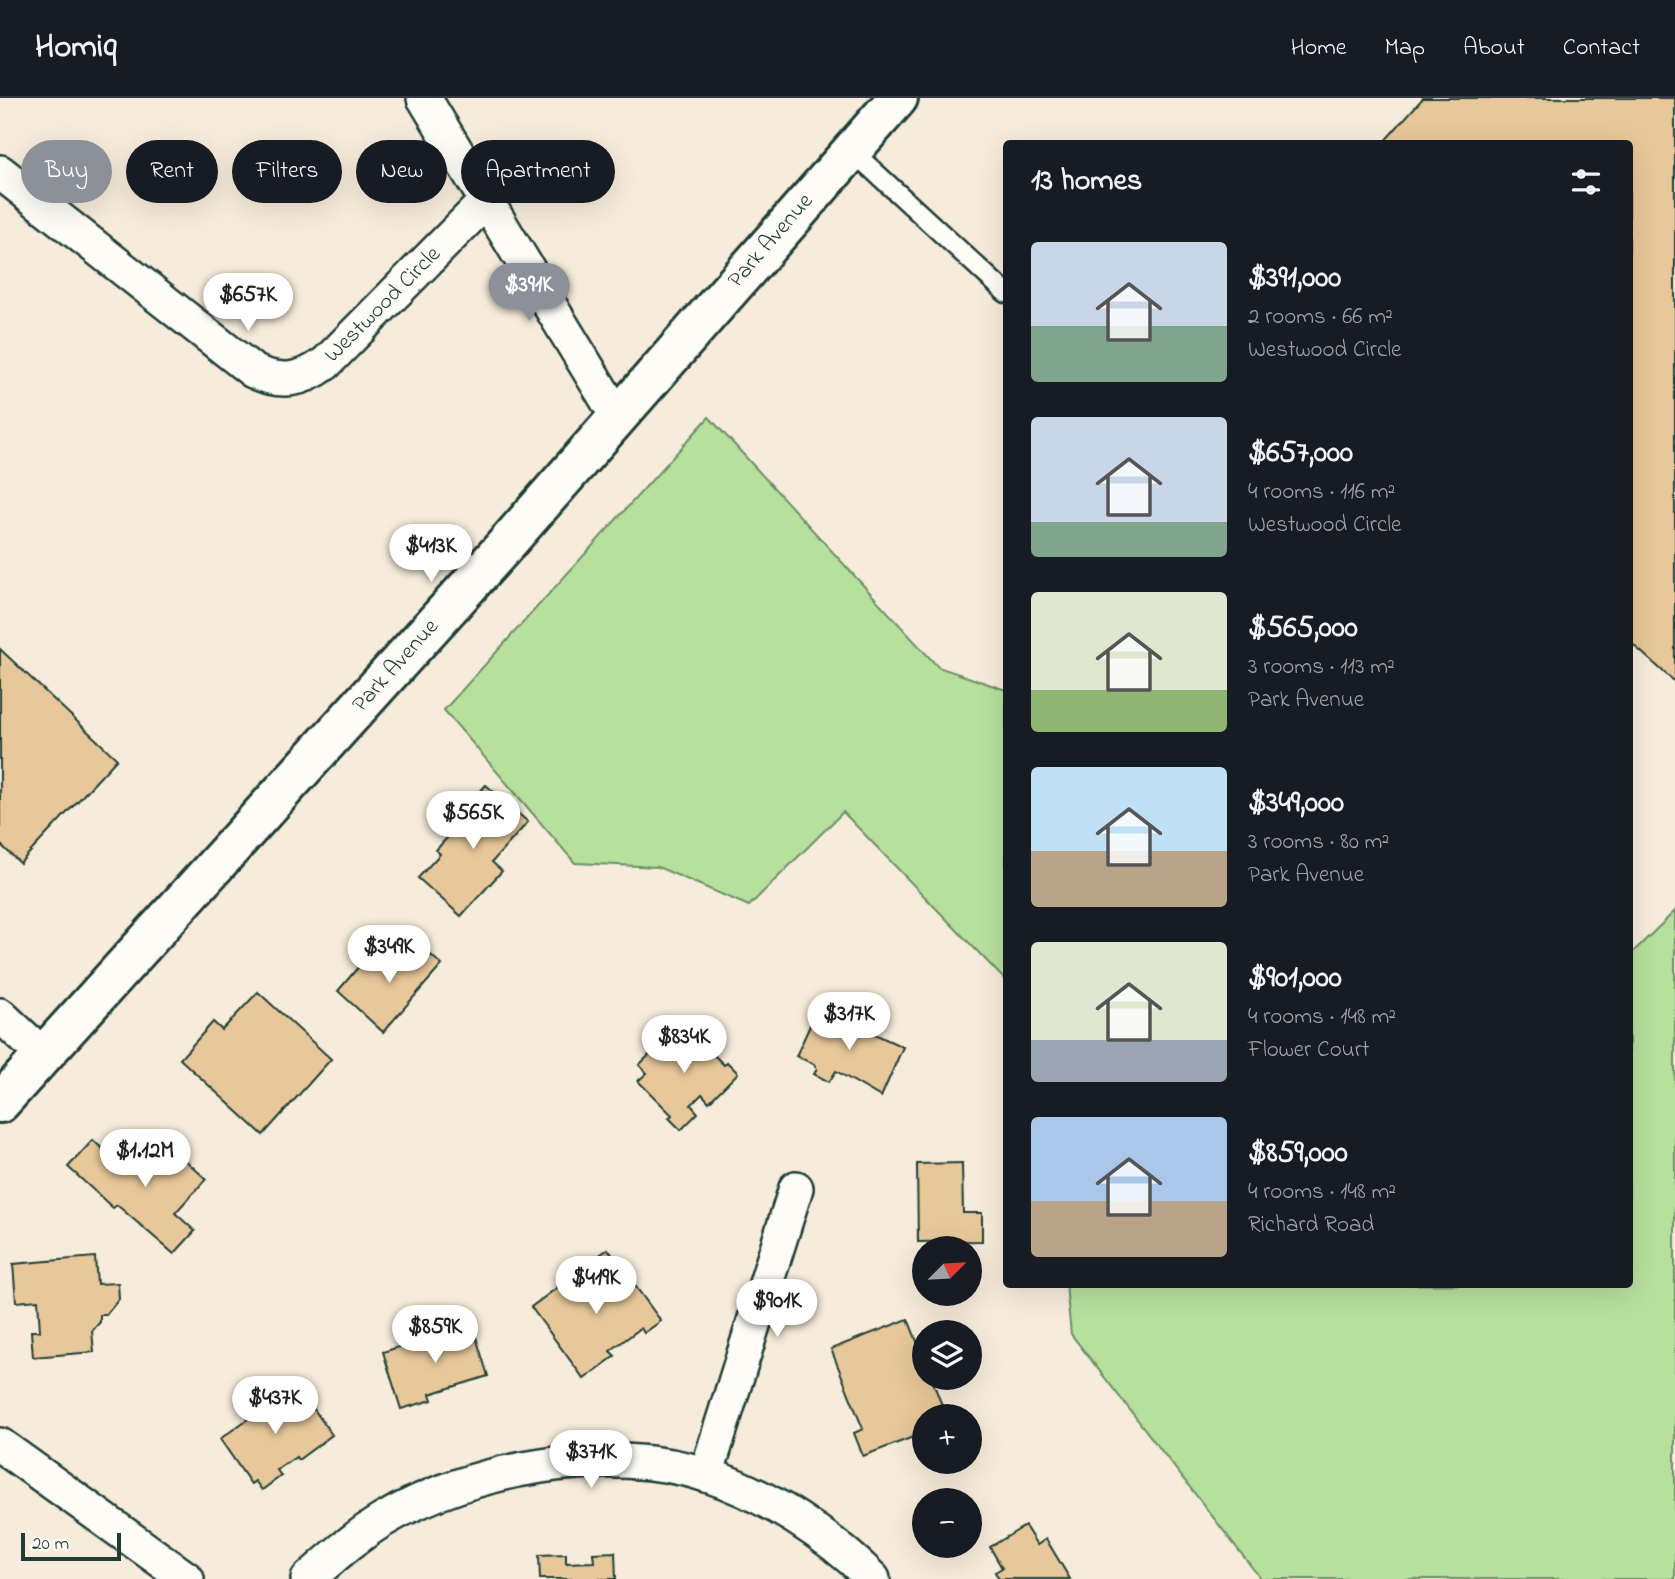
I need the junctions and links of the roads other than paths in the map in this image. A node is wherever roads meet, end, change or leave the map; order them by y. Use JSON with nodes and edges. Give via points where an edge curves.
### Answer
{"nodes":[{"id":1,"x":424,"y":98,"type":"edge"},
{"id":2,"x":898,"y":98,"type":"edge"},
{"id":3,"x":851,"y":150,"type":"junction"},
{"id":4,"x":461,"y":159,"type":"edge"},
{"id":5,"x":0,"y":172,"type":"edge"},
{"id":6,"x":484,"y":203,"type":"edge"},
{"id":7,"x":487,"y":203,"type":"edge"},
{"id":8,"x":1003,"y":290,"type":"edge"},
{"id":9,"x":618,"y":418,"type":"junction"},
{"id":10,"x":0,"y":1015,"type":"edge"},
{"id":11,"x":44,"y":1056,"type":"junction"},
{"id":12,"x":0,"y":1103,"type":"edge"},
{"id":13,"x":796,"y":1188,"type":"dead end"},
{"id":14,"x":0,"y":1445,"type":"edge"},
{"id":15,"x":706,"y":1475,"type":"junction"},
{"id":16,"x":187,"y":1579,"type":"edge"},
{"id":17,"x":308,"y":1579,"type":"edge"},
{"id":18,"x":873,"y":1579,"type":"edge"}],
"edges":[{"from":1,"to":4,"type":"street"},
{"from":2,"to":3,"type":"street","name":"Park Avenue"},
{"from":3,"to":8,"type":"lane"},
{"from":3,"to":9,"type":"street","name":"Park Avenue"},
{"from":5,"to":6,"type":"street","name":"Westwood Circle","via":[[253,371],[285,380],[313,373],[326,363]]},
{"from":7,"to":9,"type":"street"},
{"from":9,"to":11,"type":"street","name":"Park Avenue"},
{"from":10,"to":11,"type":"street"},
{"from":11,"to":12,"type":"street","name":"Park Avenue"},
{"from":13,"to":15,"type":"street"},
{"from":14,"to":16,"type":"street"},
{"from":15,"to":17,"type":"street","via":[[619,1462],[536,1467],[484,1478],[383,1519]]},
{"from":15,"to":18,"type":"street","via":[[753,1494],[798,1522]]}]}
